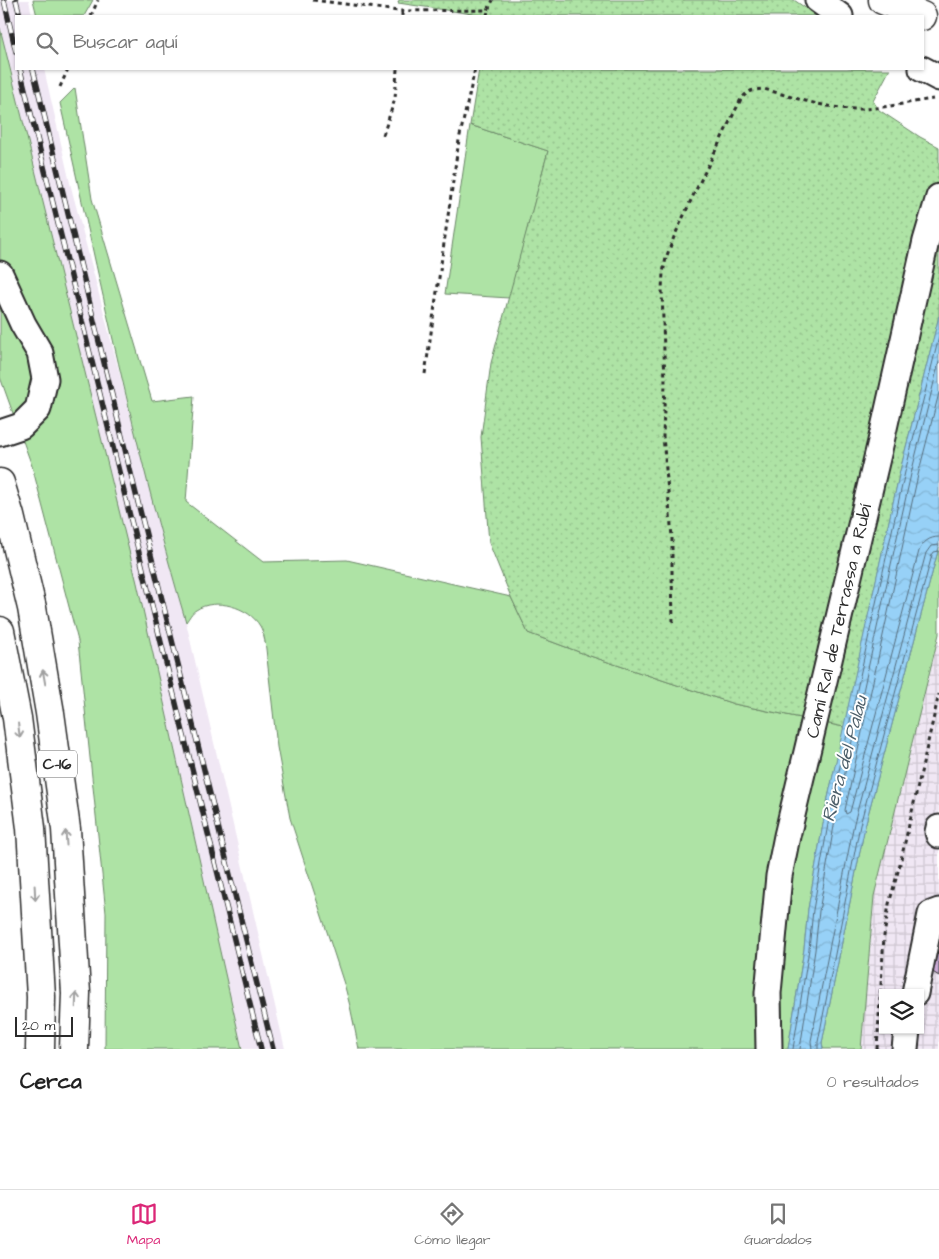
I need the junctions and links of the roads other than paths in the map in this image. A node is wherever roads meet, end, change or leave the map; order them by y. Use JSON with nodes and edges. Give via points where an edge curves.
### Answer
{"nodes":[{"id":1,"x":818,"y":0,"type":"edge"},
{"id":2,"x":883,"y":0,"type":"edge"},
{"id":3,"x":839,"y":15,"type":"edge"},
{"id":4,"x":920,"y":15,"type":"edge"},
{"id":5,"x":924,"y":16,"type":"edge"},
{"id":6,"x":939,"y":23,"type":"edge"},
{"id":7,"x":924,"y":70,"type":"edge"},
{"id":8,"x":939,"y":78,"type":"edge"},
{"id":9,"x":939,"y":197,"type":"edge"},
{"id":10,"x":0,"y":274,"type":"edge"},
{"id":11,"x":0,"y":433,"type":"edge"},
{"id":12,"x":0,"y":483,"type":"edge"},
{"id":13,"x":0,"y":632,"type":"edge"},
{"id":14,"x":939,"y":828,"type":"edge"},
{"id":15,"x":939,"y":836,"type":"edge"},
{"id":16,"x":939,"y":911,"type":"edge"},
{"id":17,"x":916,"y":989,"type":"edge"},
{"id":18,"x":907,"y":1034,"type":"edge"},
{"id":19,"x":40,"y":1049,"type":"edge"},
{"id":20,"x":74,"y":1049,"type":"edge"},
{"id":21,"x":769,"y":1049,"type":"edge"},
{"id":22,"x":905,"y":1049,"type":"edge"}],
"edges":[{"from":1,"to":3,"type":"street"},
{"from":2,"to":4,"type":"highway"},
{"from":5,"to":6,"type":"highway"},
{"from":7,"to":8,"type":"street"},
{"from":9,"to":21,"type":"street","name":"Camí Ral de Terrassa a Rubí","via":[[926,241],[779,876],[768,993]]},
{"from":10,"to":11,"type":"street","via":[[40,353],[44,379],[38,409],[21,426]]},
{"from":20,"to":12,"type":"highway","number":"C-16","one_way":true,"via":[[76,993],[65,820],[32,608]]},
{"from":13,"to":19,"type":"highway","number":"C-16","one_way":true,"via":[[17,718],[31,828],[41,998]]},
{"from":14,"to":15,"type":"street"},
{"from":16,"to":17,"type":"street","via":[[931,914]]},
{"from":18,"to":22,"type":"street"}]}
